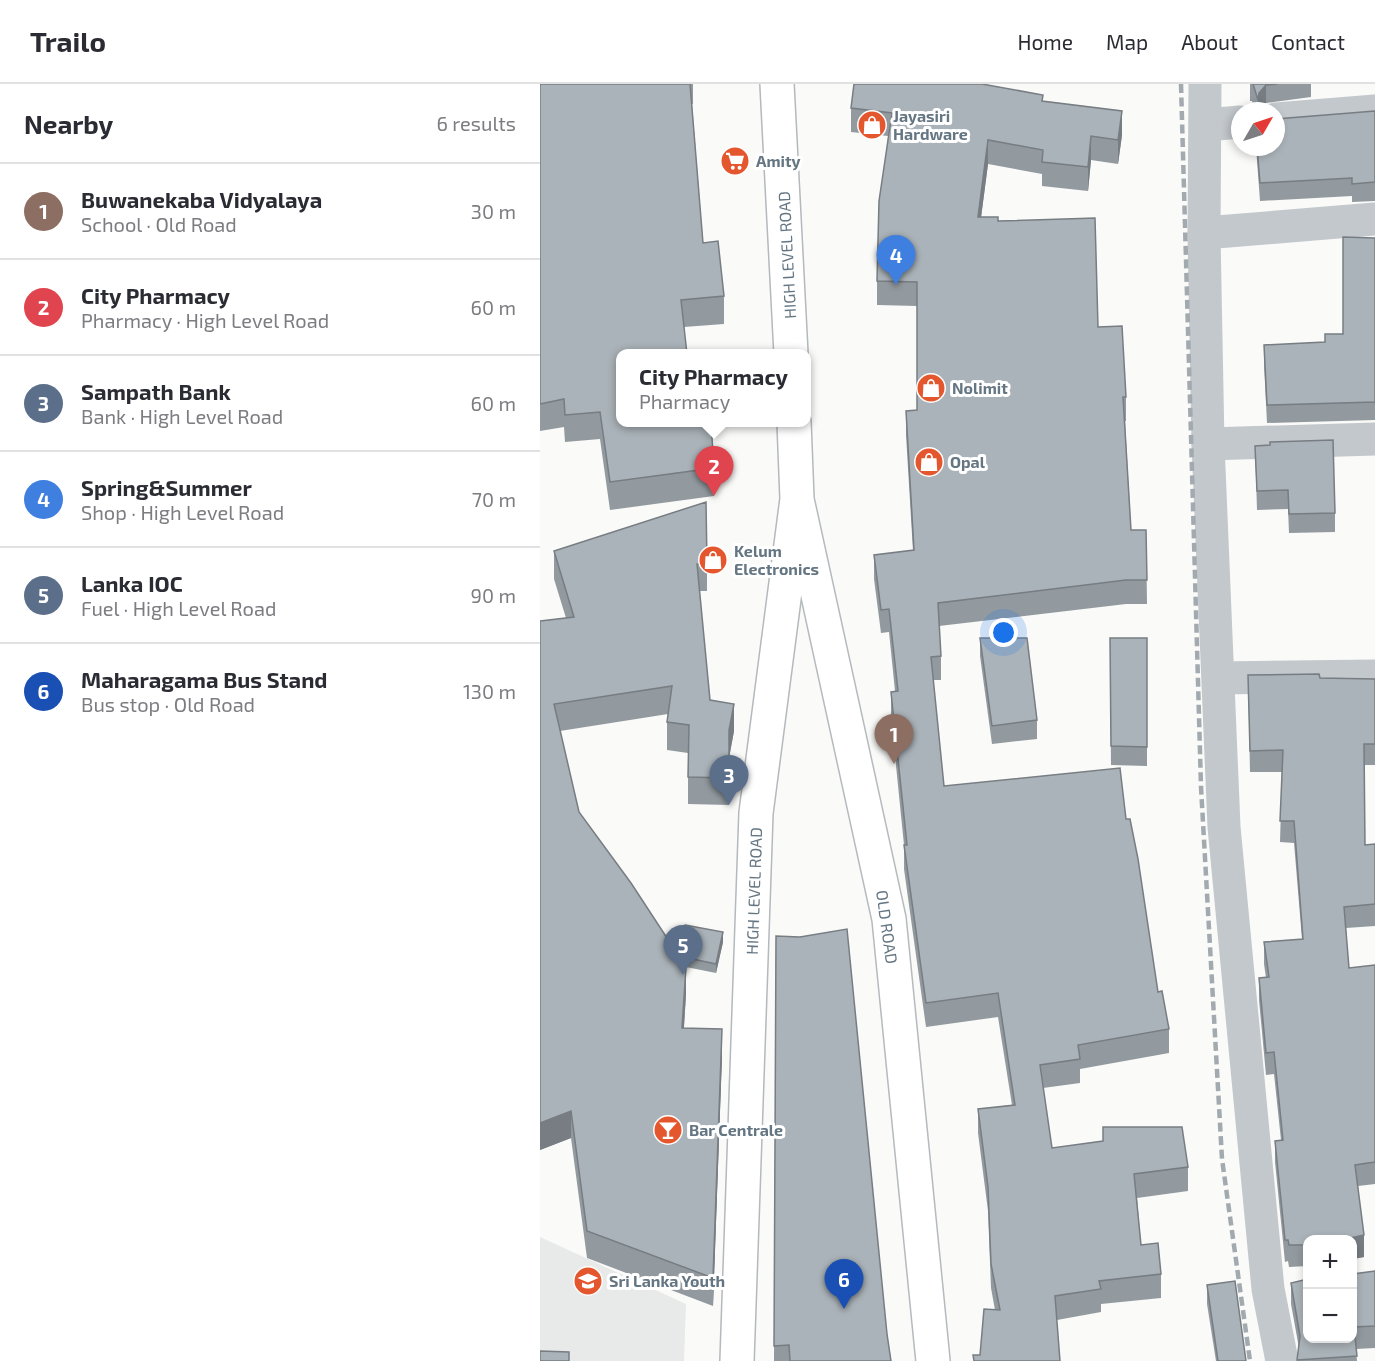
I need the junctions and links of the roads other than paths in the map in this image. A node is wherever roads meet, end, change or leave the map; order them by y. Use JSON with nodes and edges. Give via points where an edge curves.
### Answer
{"nodes":[{"id":1,"x":777,"y":84,"type":"edge"},
{"id":2,"x":1205,"y":84,"type":"edge"},
{"id":3,"x":1375,"y":111,"type":"edge"},
{"id":4,"x":1285,"y":118,"type":"edge"},
{"id":5,"x":1231,"y":123,"type":"edge"},
{"id":6,"x":1206,"y":125,"type":"junction"},
{"id":7,"x":1375,"y":219,"type":"edge"},
{"id":8,"x":1204,"y":233,"type":"junction"},
{"id":9,"x":791,"y":349,"type":"edge"},
{"id":10,"x":794,"y":427,"type":"edge"},
{"id":11,"x":1375,"y":439,"type":"edge"},
{"id":12,"x":1208,"y":444,"type":"junction"},
{"id":13,"x":797,"y":499,"type":"junction"},
{"id":14,"x":1375,"y":676,"type":"edge"},
{"id":15,"x":1219,"y":678,"type":"junction"},
{"id":16,"x":737,"y":1361,"type":"edge"},
{"id":17,"x":933,"y":1361,"type":"edge"},
{"id":18,"x":1282,"y":1361,"type":"edge"}],
"edges":[{"from":1,"to":9,"type":"main road","name":"HIGH LEVEL ROAD"},
{"from":2,"to":6,"type":"street"},
{"from":3,"to":4,"type":"street"},
{"from":5,"to":6,"type":"street"},
{"from":6,"to":8,"type":"street"},
{"from":7,"to":8,"type":"street"},
{"from":8,"to":12,"type":"street"},
{"from":10,"to":13,"type":"main road","name":"HIGH LEVEL ROAD"},
{"from":11,"to":12,"type":"street"},
{"from":12,"to":15,"type":"street"},
{"from":13,"to":16,"type":"main road","name":"HIGH LEVEL ROAD","via":[[756,813]]},
{"from":13,"to":17,"type":"main road","name":"OLD ROAD","via":[[889,919]]},
{"from":14,"to":15,"type":"street"},
{"from":15,"to":18,"type":"street","via":[[1224,828],[1283,1286]]}]}
